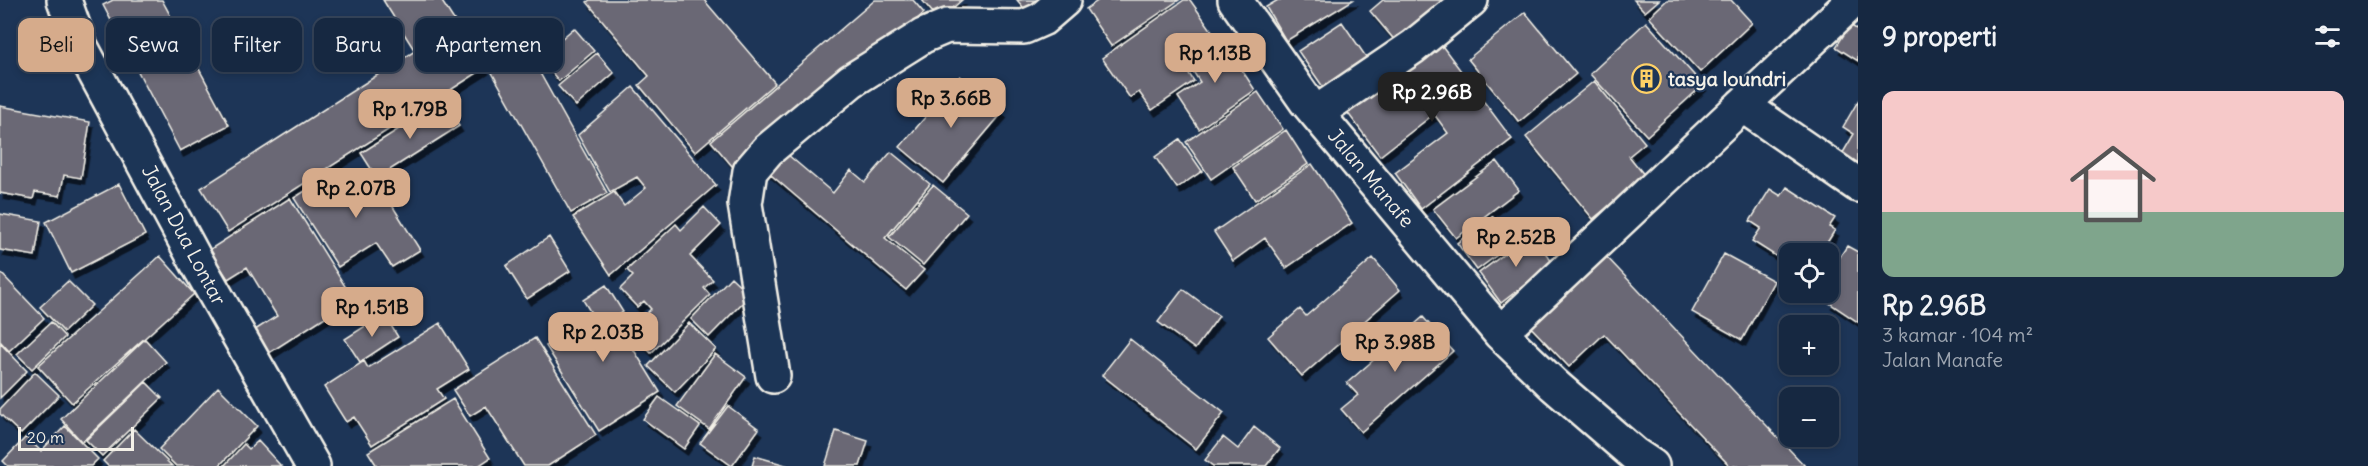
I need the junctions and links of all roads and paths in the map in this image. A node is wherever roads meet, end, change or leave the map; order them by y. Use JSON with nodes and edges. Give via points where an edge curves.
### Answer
{"nodes":[{"id":1,"x":64,"y":0,"type":"edge"},
{"id":2,"x":1064,"y":0,"type":"edge"},
{"id":3,"x":1235,"y":0,"type":"edge"},
{"id":4,"x":1471,"y":0,"type":"edge"},
{"id":5,"x":1854,"y":0,"type":"edge"},
{"id":6,"x":1742,"y":105,"type":"junction"},
{"id":7,"x":1316,"y":113,"type":"junction"},
{"id":8,"x":1858,"y":185,"type":"edge"},
{"id":9,"x":1500,"y":333,"type":"junction"},
{"id":10,"x":773,"y":376,"type":"dead end"},
{"id":11,"x":313,"y":466,"type":"edge"},
{"id":12,"x":1652,"y":466,"type":"edge"}],
"edges":[{"from":1,"to":11,"type":"street","name":"Jalan Dua Lontar","via":[[80,45],[195,259]]},
{"from":2,"to":10,"type":"street","via":[[1042,19],[1024,27],[947,26],[923,36],[851,81],[768,150],[750,171],[744,204]]},
{"from":3,"to":7,"type":"street","name":"Jalan Manafe"},
{"from":4,"to":7,"type":"street","via":[[1413,47]]},
{"from":5,"to":6,"type":"street"},
{"from":6,"to":8,"type":"street"},
{"from":6,"to":9,"type":"street"},
{"from":7,"to":9,"type":"street","name":"Jalan Manafe"},
{"from":9,"to":12,"type":"street","name":"Jalan Manafe","via":[[1554,385]]}]}
